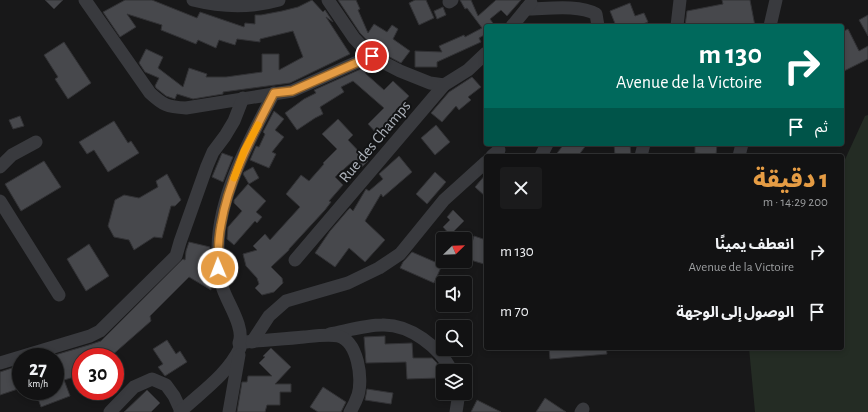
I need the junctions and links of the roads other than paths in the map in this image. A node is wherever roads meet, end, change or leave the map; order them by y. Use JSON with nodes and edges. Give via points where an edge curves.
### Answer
{"nodes":[{"id":1,"x":85,"y":0,"type":"edge"},
{"id":2,"x":193,"y":0,"type":"edge"},
{"id":3,"x":279,"y":0,"type":"edge"},
{"id":4,"x":328,"y":0,"type":"edge"},
{"id":5,"x":680,"y":0,"type":"edge"},
{"id":6,"x":776,"y":0,"type":"edge"},
{"id":7,"x":529,"y":5,"type":"edge"},
{"id":8,"x":514,"y":24,"type":"edge"},
{"id":9,"x":598,"y":24,"type":"edge"},
{"id":10,"x":677,"y":24,"type":"edge"},
{"id":11,"x":770,"y":24,"type":"edge"},
{"id":12,"x":484,"y":55,"type":"edge"},
{"id":13,"x":372,"y":56,"type":"junction"},
{"id":14,"x":444,"y":85,"type":"junction"},
{"id":15,"x":274,"y":93,"type":"junction"},
{"id":16,"x":242,"y":98,"type":"junction"},
{"id":17,"x":36,"y":142,"type":"dead end"},
{"id":18,"x":484,"y":164,"type":"edge"},
{"id":19,"x":0,"y":167,"type":"edge"},
{"id":20,"x":0,"y":201,"type":"edge"},
{"id":21,"x":295,"y":260,"type":"dead end"},
{"id":22,"x":58,"y":295,"type":"dead end"},
{"id":23,"x":317,"y":336,"type":"junction"},
{"id":24,"x":244,"y":344,"type":"junction"},
{"id":25,"x":0,"y":363,"type":"edge"},
{"id":26,"x":448,"y":364,"type":"edge"},
{"id":27,"x":458,"y":400,"type":"edge"},
{"id":28,"x":110,"y":412,"type":"edge"},
{"id":29,"x":180,"y":412,"type":"edge"},
{"id":30,"x":229,"y":412,"type":"edge"},
{"id":31,"x":350,"y":412,"type":"edge"},
{"id":32,"x":456,"y":412,"type":"edge"}],
"edges":[{"from":1,"to":16,"type":"street","via":[[150,93],[161,103],[186,108]]},
{"from":2,"to":3,"type":"street","via":[[237,6]]},
{"from":4,"to":13,"type":"street","via":[[354,38]]},
{"from":5,"to":10,"type":"street"},
{"from":6,"to":11,"type":"street"},
{"from":7,"to":8,"type":"street"},
{"from":7,"to":9,"type":"street","via":[[591,12],[596,14]]},
{"from":12,"to":14,"type":"street","name":"Rue des Champs","via":[[468,70]]},
{"from":13,"to":14,"type":"street","via":[[400,71],[430,83]]},
{"from":13,"to":15,"type":"street","via":[[292,91]]},
{"from":14,"to":21,"type":"street","name":"Rue des Champs"},
{"from":15,"to":16,"type":"street"},
{"from":15,"to":24,"type":"street","via":[[244,151],[226,200],[218,245],[218,268],[223,289],[238,322]]},
{"from":16,"to":25,"type":"street","via":[[226,136],[212,152],[176,256],[100,331]]},
{"from":17,"to":19,"type":"street","via":[[12,155]]},
{"from":18,"to":24,"type":"street","via":[[444,200],[400,254],[348,283],[286,301]]},
{"from":20,"to":22,"type":"street"},
{"from":23,"to":24,"type":"street"},
{"from":23,"to":26,"type":"street","via":[[382,325],[399,327],[432,346]]},
{"from":23,"to":31,"type":"street","via":[[338,336],[353,349],[359,366],[360,382],[358,396]]},
{"from":24,"to":29,"type":"street","via":[[221,375]]},
{"from":24,"to":30,"type":"street"},
{"from":27,"to":32,"type":"street"},
{"from":28,"to":29,"type":"street","via":[[134,387],[152,379],[166,385],[174,396]]}]}
